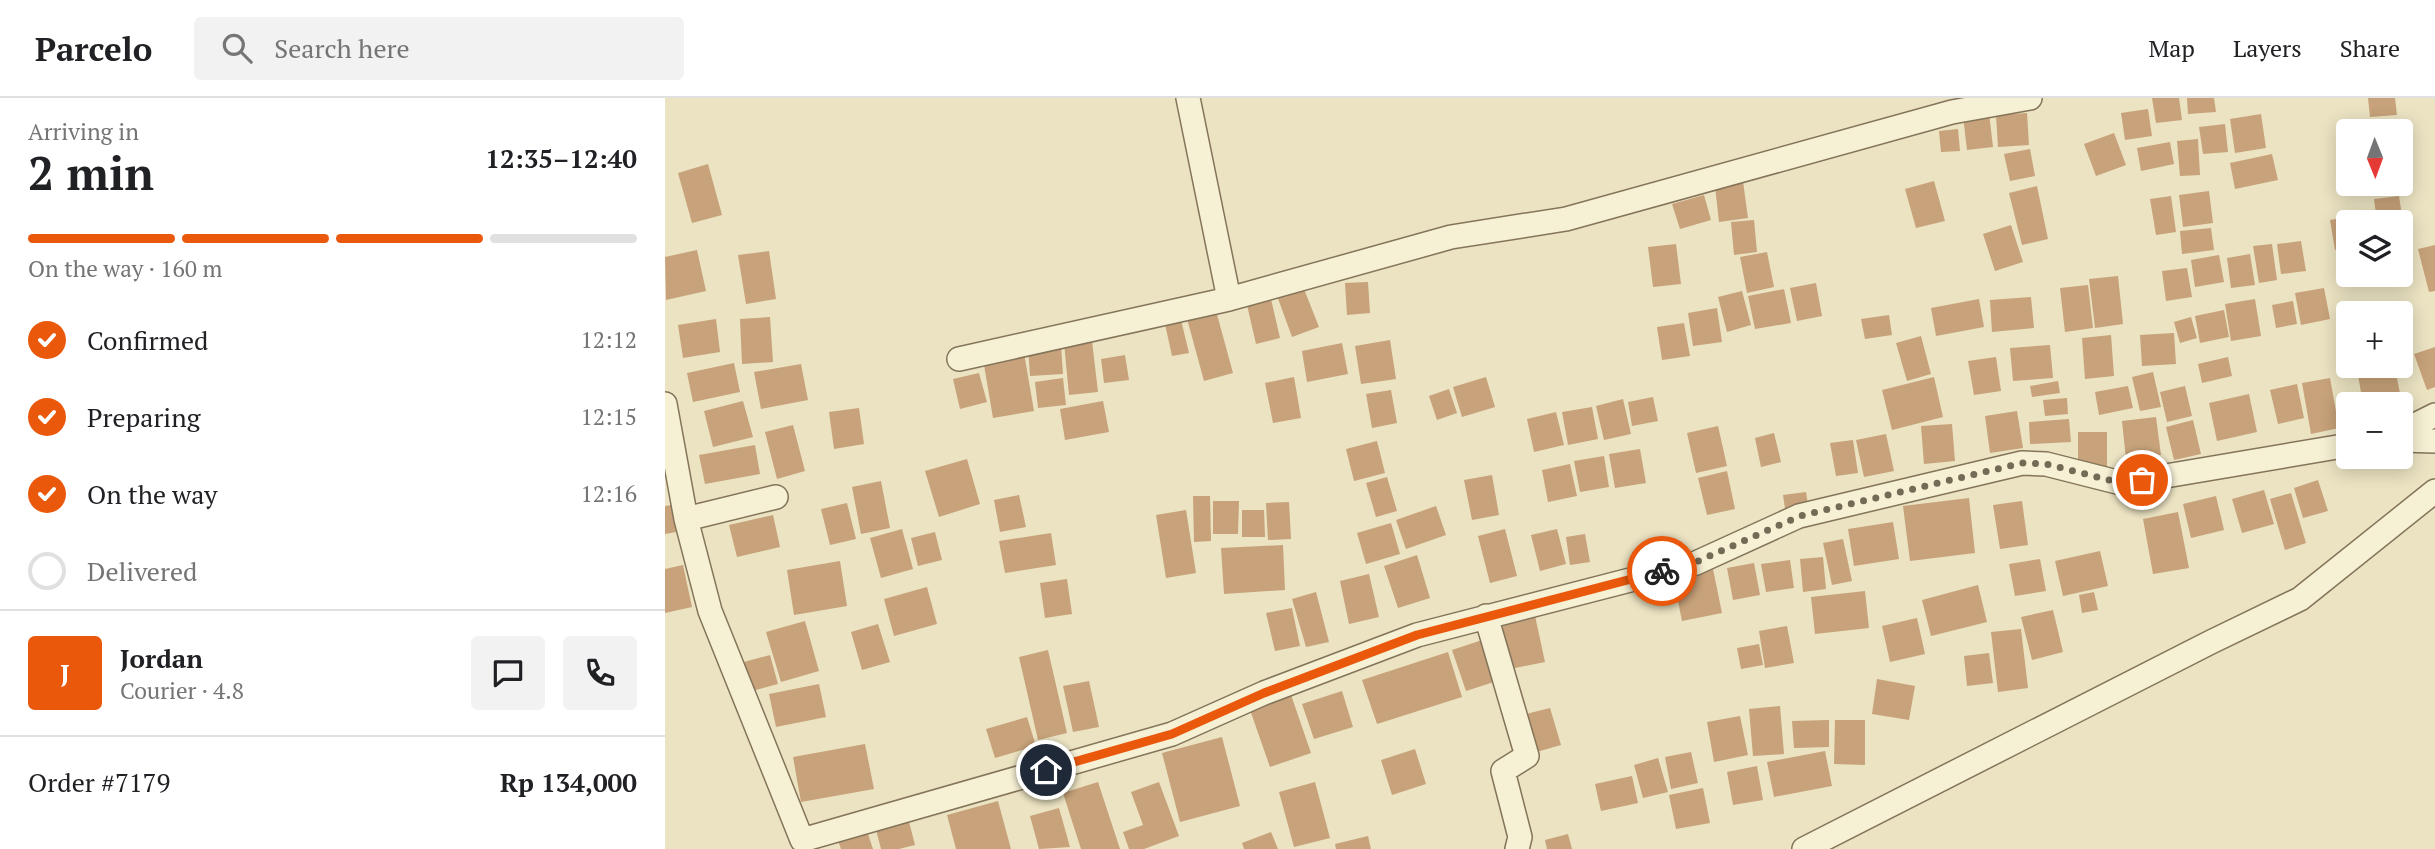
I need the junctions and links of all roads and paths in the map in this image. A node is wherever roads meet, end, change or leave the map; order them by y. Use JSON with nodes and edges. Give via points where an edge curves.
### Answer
{"nodes":[{"id":1,"x":1188,"y":98,"type":"edge"},
{"id":2,"x":2030,"y":98,"type":"edge"},
{"id":3,"x":1229,"y":299,"type":"junction"},
{"id":4,"x":959,"y":359,"type":"dead end"},
{"id":5,"x":665,"y":404,"type":"edge"},
{"id":6,"x":2435,"y":415,"type":"edge"},
{"id":7,"x":2413,"y":427,"type":"edge"},
{"id":8,"x":2413,"y":440,"type":"edge"},
{"id":9,"x":2435,"y":441,"type":"edge"},
{"id":10,"x":2336,"y":447,"type":"edge"},
{"id":11,"x":2435,"y":491,"type":"edge"},
{"id":12,"x":776,"y":497,"type":"dead end"},
{"id":13,"x":686,"y":519,"type":"junction"},
{"id":14,"x":1486,"y":616,"type":"junction"},
{"id":15,"x":804,"y":845,"type":"edge"},
{"id":16,"x":1517,"y":849,"type":"edge"},
{"id":17,"x":1804,"y":849,"type":"edge"}],
"edges":[{"from":1,"to":3,"type":"street"},
{"from":2,"to":3,"type":"street","via":[[1952,112],[1566,219],[1451,237]]},
{"from":3,"to":4,"type":"street"},
{"from":5,"to":13,"type":"street"},
{"from":6,"to":7,"type":"street"},
{"from":8,"to":9,"type":"street"},
{"from":10,"to":14,"type":"street","via":[[2117,482],[2046,464],[2022,463],[1800,516],[1696,562]]},
{"from":11,"to":17,"type":"street","via":[[2300,600]]},
{"from":12,"to":13,"type":"street"},
{"from":13,"to":15,"type":"street","via":[[710,611]]},
{"from":14,"to":15,"type":"street","via":[[1417,635],[1264,693],[1172,734]]},
{"from":14,"to":16,"type":"street","via":[[1527,756],[1503,771],[1520,837]]}]}
